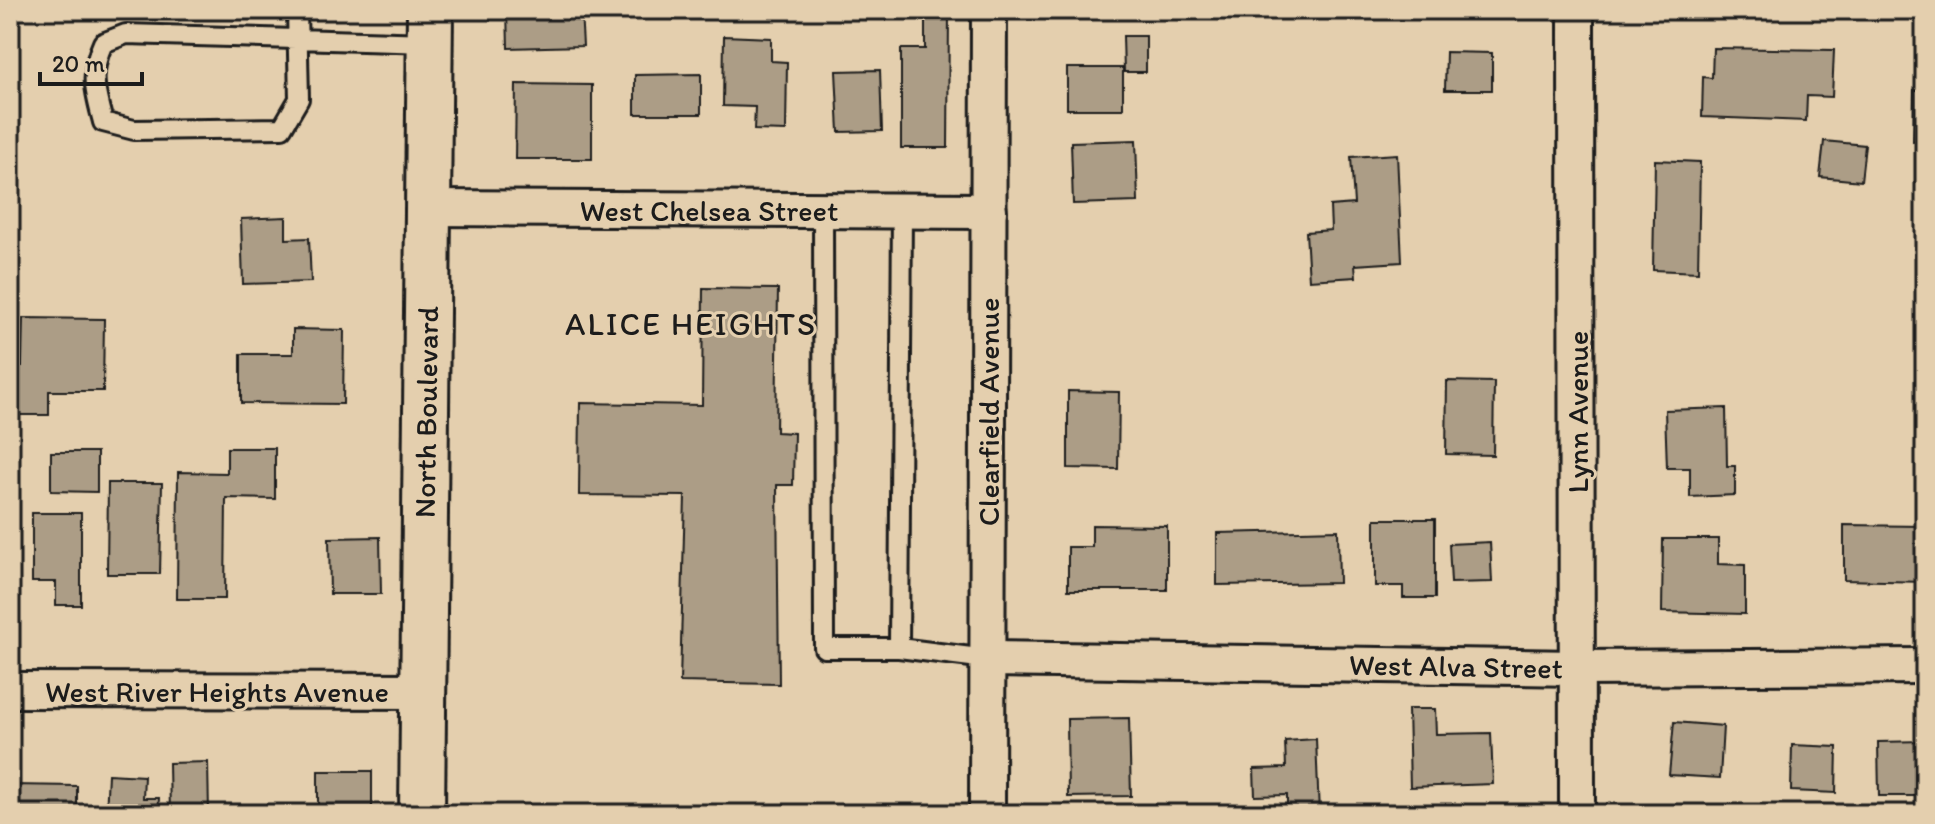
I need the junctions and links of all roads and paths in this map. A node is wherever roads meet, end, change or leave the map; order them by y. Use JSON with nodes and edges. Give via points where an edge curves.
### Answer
{"nodes":[{"id":1,"x":297,"y":10,"type":"edge"},
{"id":2,"x":989,"y":10,"type":"edge"},
{"id":3,"x":1576,"y":10,"type":"edge"},
{"id":4,"x":430,"y":26,"type":"edge"},
{"id":5,"x":297,"y":40,"type":"junction"},
{"id":6,"x":428,"y":208,"type":"junction"},
{"id":7,"x":823,"y":210,"type":"junction"},
{"id":8,"x":902,"y":210,"type":"junction"},
{"id":9,"x":989,"y":211,"type":"junction"},
{"id":10,"x":899,"y":648,"type":"junction"},
{"id":11,"x":987,"y":659,"type":"junction"},
{"id":12,"x":1925,"y":666,"type":"edge"},
{"id":13,"x":1577,"y":668,"type":"junction"},
{"id":14,"x":10,"y":690,"type":"edge"},
{"id":15,"x":423,"y":691,"type":"junction"},
{"id":16,"x":422,"y":814,"type":"edge"},
{"id":17,"x":987,"y":814,"type":"edge"},
{"id":18,"x":1577,"y":814,"type":"edge"}],
"edges":[{"from":1,"to":5,"type":"lane"},
{"from":2,"to":9,"type":"street","name":"Clearfield Avenue"},
{"from":3,"to":13,"type":"street","name":"Lynn Avenue"},
{"from":4,"to":5,"type":"lane"},
{"from":4,"to":6,"type":"street","name":"North Boulevard"},
{"from":5,"to":5,"type":"lane","via":[[126,34],[103,43],[94,89],[103,122],[134,130],[282,128],[299,99]]},
{"from":6,"to":7,"type":"street","name":"West Chelsea Street"},
{"from":6,"to":15,"type":"street","name":"North Boulevard"},
{"from":7,"to":8,"type":"street","name":"West Chelsea Street"},
{"from":7,"to":10,"type":"lane","via":[[824,648]]},
{"from":8,"to":9,"type":"street","name":"West Chelsea Street"},
{"from":8,"to":10,"type":"lane"},
{"from":9,"to":11,"type":"street","name":"Clearfield Avenue"},
{"from":10,"to":11,"type":"lane"},
{"from":11,"to":13,"type":"street","name":"West Alva Street"},
{"from":11,"to":17,"type":"street","name":"Clearfield Avenue"},
{"from":12,"to":13,"type":"street","name":"West Alva Street"},
{"from":13,"to":18,"type":"street","name":"Lynn Avenue"},
{"from":14,"to":15,"type":"street","name":"West River Heights Avenue"},
{"from":15,"to":16,"type":"street","name":"North Boulevard"}]}
